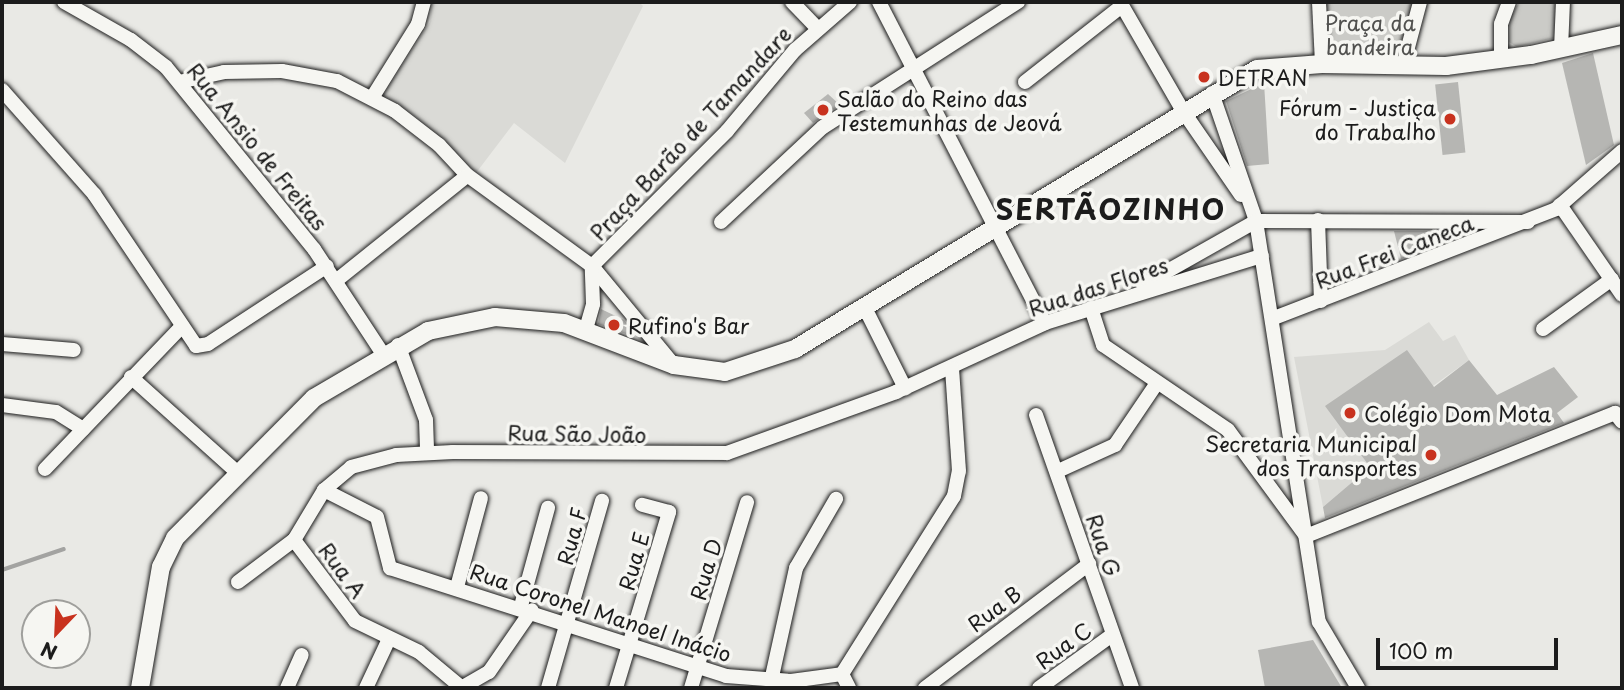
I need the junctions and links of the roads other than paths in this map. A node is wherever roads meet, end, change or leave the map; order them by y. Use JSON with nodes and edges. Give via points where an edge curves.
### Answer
{"nodes":[{"id":1,"x":64,"y":2,"type":"edge"},
{"id":2,"x":424,"y":2,"type":"edge"},
{"id":3,"x":792,"y":2,"type":"edge"},
{"id":4,"x":850,"y":2,"type":"edge"},
{"id":5,"x":879,"y":2,"type":"edge"},
{"id":6,"x":1018,"y":2,"type":"edge"},
{"id":7,"x":1319,"y":2,"type":"edge"},
{"id":8,"x":1420,"y":2,"type":"edge"},
{"id":9,"x":1508,"y":2,"type":"edge"},
{"id":10,"x":1563,"y":2,"type":"edge"},
{"id":11,"x":1121,"y":4,"type":"edge"},
{"id":12,"x":818,"y":29,"type":"junction"},
{"id":13,"x":1622,"y":34,"type":"edge"},
{"id":14,"x":1561,"y":49,"type":"junction"},
{"id":15,"x":1502,"y":59,"type":"junction"},
{"id":16,"x":1322,"y":64,"type":"junction"},
{"id":17,"x":1403,"y":66,"type":"junction"},
{"id":18,"x":914,"y":68,"type":"junction"},
{"id":19,"x":179,"y":82,"type":"junction"},
{"id":20,"x":1025,"y":82,"type":"dead end"},
{"id":21,"x":2,"y":90,"type":"edge"},
{"id":22,"x":1212,"y":93,"type":"junction"},
{"id":23,"x":372,"y":98,"type":"junction"},
{"id":24,"x":1183,"y":111,"type":"junction"},
{"id":25,"x":1622,"y":151,"type":"edge"},
{"id":26,"x":467,"y":176,"type":"junction"},
{"id":27,"x":1560,"y":205,"type":"junction"},
{"id":28,"x":1254,"y":216,"type":"junction"},
{"id":29,"x":1317,"y":220,"type":"junction"},
{"id":30,"x":722,"y":222,"type":"dead end"},
{"id":31,"x":1528,"y":222,"type":"junction"},
{"id":32,"x":994,"y":227,"type":"junction"},
{"id":33,"x":1262,"y":256,"type":"junction"},
{"id":34,"x":327,"y":266,"type":"junction"},
{"id":35,"x":592,"y":266,"type":"junction"},
{"id":36,"x":1612,"y":279,"type":"junction"},
{"id":37,"x":337,"y":280,"type":"junction"},
{"id":38,"x":1129,"y":293,"type":"junction"},
{"id":39,"x":1622,"y":295,"type":"edge"},
{"id":40,"x":1321,"y":301,"type":"junction"},
{"id":41,"x":864,"y":306,"type":"junction"},
{"id":42,"x":1091,"y":308,"type":"junction"},
{"id":43,"x":1274,"y":318,"type":"junction"},
{"id":44,"x":1045,"y":323,"type":"junction"},
{"id":45,"x":182,"y":326,"type":"junction"},
{"id":46,"x":586,"y":329,"type":"junction"},
{"id":47,"x":1543,"y":329,"type":"dead end"},
{"id":48,"x":2,"y":344,"type":"edge"},
{"id":49,"x":74,"y":350,"type":"dead end"},
{"id":50,"x":390,"y":350,"type":"junction"},
{"id":51,"x":674,"y":365,"type":"junction"},
{"id":52,"x":952,"y":368,"type":"junction"},
{"id":53,"x":131,"y":377,"type":"junction"},
{"id":54,"x":1157,"y":383,"type":"junction"},
{"id":55,"x":905,"y":388,"type":"junction"},
{"id":56,"x":2,"y":405,"type":"edge"},
{"id":57,"x":1036,"y":415,"type":"dead end"},
{"id":58,"x":1619,"y":417,"type":"edge"},
{"id":59,"x":83,"y":429,"type":"junction"},
{"id":60,"x":427,"y":453,"type":"junction"},
{"id":61,"x":45,"y":469,"type":"dead end"},
{"id":62,"x":1058,"y":471,"type":"junction"},
{"id":63,"x":238,"y":473,"type":"junction"},
{"id":64,"x":324,"y":490,"type":"junction"},
{"id":65,"x":481,"y":498,"type":"dead end"},
{"id":66,"x":836,"y":499,"type":"dead end"},
{"id":67,"x":601,"y":501,"type":"dead end"},
{"id":68,"x":747,"y":502,"type":"dead end"},
{"id":69,"x":642,"y":505,"type":"dead end"},
{"id":70,"x":548,"y":508,"type":"dead end"},
{"id":71,"x":1306,"y":536,"type":"junction"},
{"id":72,"x":294,"y":540,"type":"junction"},
{"id":73,"x":1089,"y":564,"type":"junction"},
{"id":74,"x":238,"y":582,"type":"dead end"},
{"id":75,"x":457,"y":587,"type":"junction"},
{"id":76,"x":526,"y":608,"type":"junction"},
{"id":77,"x":568,"y":623,"type":"junction"},
{"id":78,"x":1112,"y":635,"type":"junction"},
{"id":79,"x":389,"y":639,"type":"junction"},
{"id":80,"x":630,"y":645,"type":"junction"},
{"id":81,"x":302,"y":655,"type":"dead end"},
{"id":82,"x":698,"y":667,"type":"junction"},
{"id":83,"x":842,"y":674,"type":"junction"},
{"id":84,"x":771,"y":681,"type":"junction"},
{"id":85,"x":140,"y":688,"type":"edge"},
{"id":86,"x":287,"y":688,"type":"edge"},
{"id":87,"x":366,"y":688,"type":"edge"},
{"id":88,"x":462,"y":688,"type":"edge"},
{"id":89,"x":548,"y":688,"type":"edge"},
{"id":90,"x":616,"y":688,"type":"edge"},
{"id":91,"x":691,"y":688,"type":"edge"},
{"id":92,"x":849,"y":688,"type":"edge"},
{"id":93,"x":925,"y":688,"type":"edge"},
{"id":94,"x":1040,"y":688,"type":"edge"},
{"id":95,"x":1132,"y":688,"type":"edge"},
{"id":96,"x":1358,"y":688,"type":"edge"}],
"edges":[{"from":1,"to":19,"type":"street","name":"Rua Ansio de Freitas","via":[[139,45]]},
{"from":2,"to":23,"type":"street","via":[[418,24]]},
{"from":3,"to":12,"type":"street"},
{"from":4,"to":12,"type":"street","name":"Praça Barão de Tamandare"},
{"from":5,"to":18,"type":"street"},
{"from":6,"to":18,"type":"street"},
{"from":7,"to":16,"type":"street"},
{"from":8,"to":17,"type":"street"},
{"from":9,"to":15,"type":"street","via":[[1501,24]]},
{"from":10,"to":14,"type":"street"},
{"from":11,"to":20,"type":"street"},
{"from":11,"to":24,"type":"street"},
{"from":12,"to":35,"type":"street","name":"Praça Barão de Tamandare"},
{"from":13,"to":14,"type":"street"},
{"from":14,"to":15,"type":"street"},
{"from":15,"to":17,"type":"street"},
{"from":16,"to":17,"type":"street"},
{"from":16,"to":22,"type":"street","via":[[1257,69]]},
{"from":18,"to":30,"type":"street","via":[[822,127]]},
{"from":18,"to":32,"type":"street"},
{"from":19,"to":23,"type":"street","via":[[224,72],[282,71],[328,78]]},
{"from":19,"to":34,"type":"street","name":"Rua Ansio de Freitas"},
{"from":21,"to":45,"type":"street","via":[[94,194]]},
{"from":22,"to":24,"type":"street"},
{"from":22,"to":28,"type":"street"},
{"from":23,"to":26,"type":"street","via":[[419,127]]},
{"from":24,"to":28,"type":"street"},
{"from":24,"to":32,"type":"street"},
{"from":25,"to":27,"type":"street","name":"Rua Frei Caneca"},
{"from":26,"to":35,"type":"street"},
{"from":26,"to":37,"type":"street"},
{"from":27,"to":31,"type":"street","name":"Rua Frei Caneca"},
{"from":27,"to":36,"type":"street"},
{"from":28,"to":29,"type":"street"},
{"from":28,"to":33,"type":"street"},
{"from":28,"to":38,"type":"street"},
{"from":29,"to":31,"type":"street"},
{"from":29,"to":40,"type":"street"},
{"from":31,"to":40,"type":"street","name":"Rua Frei Caneca"},
{"from":32,"to":41,"type":"street"},
{"from":32,"to":44,"type":"street"},
{"from":33,"to":38,"type":"street","name":"Rua das Flores"},
{"from":33,"to":43,"type":"street"},
{"from":34,"to":37,"type":"street","name":"Rua Ansio de Freitas"},
{"from":34,"to":45,"type":"street","via":[[208,344],[197,346]]},
{"from":35,"to":46,"type":"street","via":[[593,304]]},
{"from":35,"to":51,"type":"street"},
{"from":36,"to":39,"type":"street"},
{"from":36,"to":47,"type":"street"},
{"from":37,"to":50,"type":"street","name":"Rua Ansio de Freitas"},
{"from":38,"to":42,"type":"street","name":"Rua das Flores"},
{"from":40,"to":43,"type":"street","name":"Rua Frei Caneca"},
{"from":41,"to":51,"type":"street","via":[[764,361],[725,372]]},
{"from":41,"to":55,"type":"street"},
{"from":42,"to":44,"type":"street","name":"Rua das Flores"},
{"from":42,"to":54,"type":"street","via":[[1103,345]]},
{"from":43,"to":71,"type":"street"},
{"from":44,"to":52,"type":"street","name":"Rua das Flores"},
{"from":45,"to":53,"type":"street"},
{"from":46,"to":50,"type":"street","via":[[540,320],[466,319]]},
{"from":46,"to":51,"type":"street"},
{"from":48,"to":49,"type":"street"},
{"from":50,"to":60,"type":"street","name":"Rua Ansio de Freitas","via":[[426,420]]},
{"from":50,"to":63,"type":"street","via":[[314,398]]},
{"from":52,"to":55,"type":"street","name":"Rua São João"},
{"from":52,"to":83,"type":"street","via":[[959,471],[954,496]]},
{"from":53,"to":59,"type":"street"},
{"from":53,"to":63,"type":"street"},
{"from":54,"to":62,"type":"street","via":[[1115,445]]},
{"from":54,"to":71,"type":"street","via":[[1228,430]]},
{"from":55,"to":60,"type":"street","name":"Rua São João","via":[[727,453]]},
{"from":56,"to":59,"type":"street","via":[[56,412]]},
{"from":57,"to":62,"type":"street","name":"Rua G"},
{"from":58,"to":71,"type":"street"},
{"from":59,"to":61,"type":"street"},
{"from":60,"to":64,"type":"street","name":"Rua São João","via":[[351,467]]},
{"from":62,"to":73,"type":"street","name":"Rua G"},
{"from":63,"to":85,"type":"street","via":[[165,554]]},
{"from":64,"to":72,"type":"street","name":"Rua São João"},
{"from":64,"to":75,"type":"street","name":"Rua Coronel Manoel Inácio","via":[[377,517],[390,568]]},
{"from":65,"to":75,"type":"street"},
{"from":66,"to":84,"type":"street","via":[[796,568]]},
{"from":67,"to":77,"type":"street","name":"Rua F"},
{"from":68,"to":82,"type":"street","name":"Rua D"},
{"from":69,"to":80,"type":"street","name":"Rua E","via":[[669,512]]},
{"from":70,"to":76,"type":"street"},
{"from":71,"to":96,"type":"street","via":[[1324,637]]},
{"from":72,"to":74,"type":"street","name":"Rua São João"},
{"from":72,"to":79,"type":"street","name":"Rua A","via":[[360,625]]},
{"from":73,"to":78,"type":"street","name":"Rua G"},
{"from":73,"to":93,"type":"street","name":"Rua B"},
{"from":75,"to":76,"type":"street","name":"Rua Coronel Manoel Inácio"},
{"from":76,"to":77,"type":"street","name":"Rua Coronel Manoel Inácio"},
{"from":76,"to":88,"type":"street","via":[[489,672]]},
{"from":77,"to":80,"type":"street","name":"Rua Coronel Manoel Inácio"},
{"from":77,"to":89,"type":"street","name":"Rua F"},
{"from":78,"to":94,"type":"street","name":"Rua C"},
{"from":78,"to":95,"type":"street","name":"Rua G"},
{"from":79,"to":87,"type":"street"},
{"from":79,"to":88,"type":"street","via":[[441,667]]},
{"from":80,"to":82,"type":"street","name":"Rua Coronel Manoel Inácio"},
{"from":80,"to":90,"type":"street","name":"Rua E"},
{"from":81,"to":86,"type":"street"},
{"from":82,"to":84,"type":"street","name":"Rua Coronel Manoel Inácio"},
{"from":82,"to":91,"type":"street","name":"Rua D"},
{"from":83,"to":84,"type":"street","name":"Rua Coronel Manoel Inácio"},
{"from":83,"to":92,"type":"street"}]}
